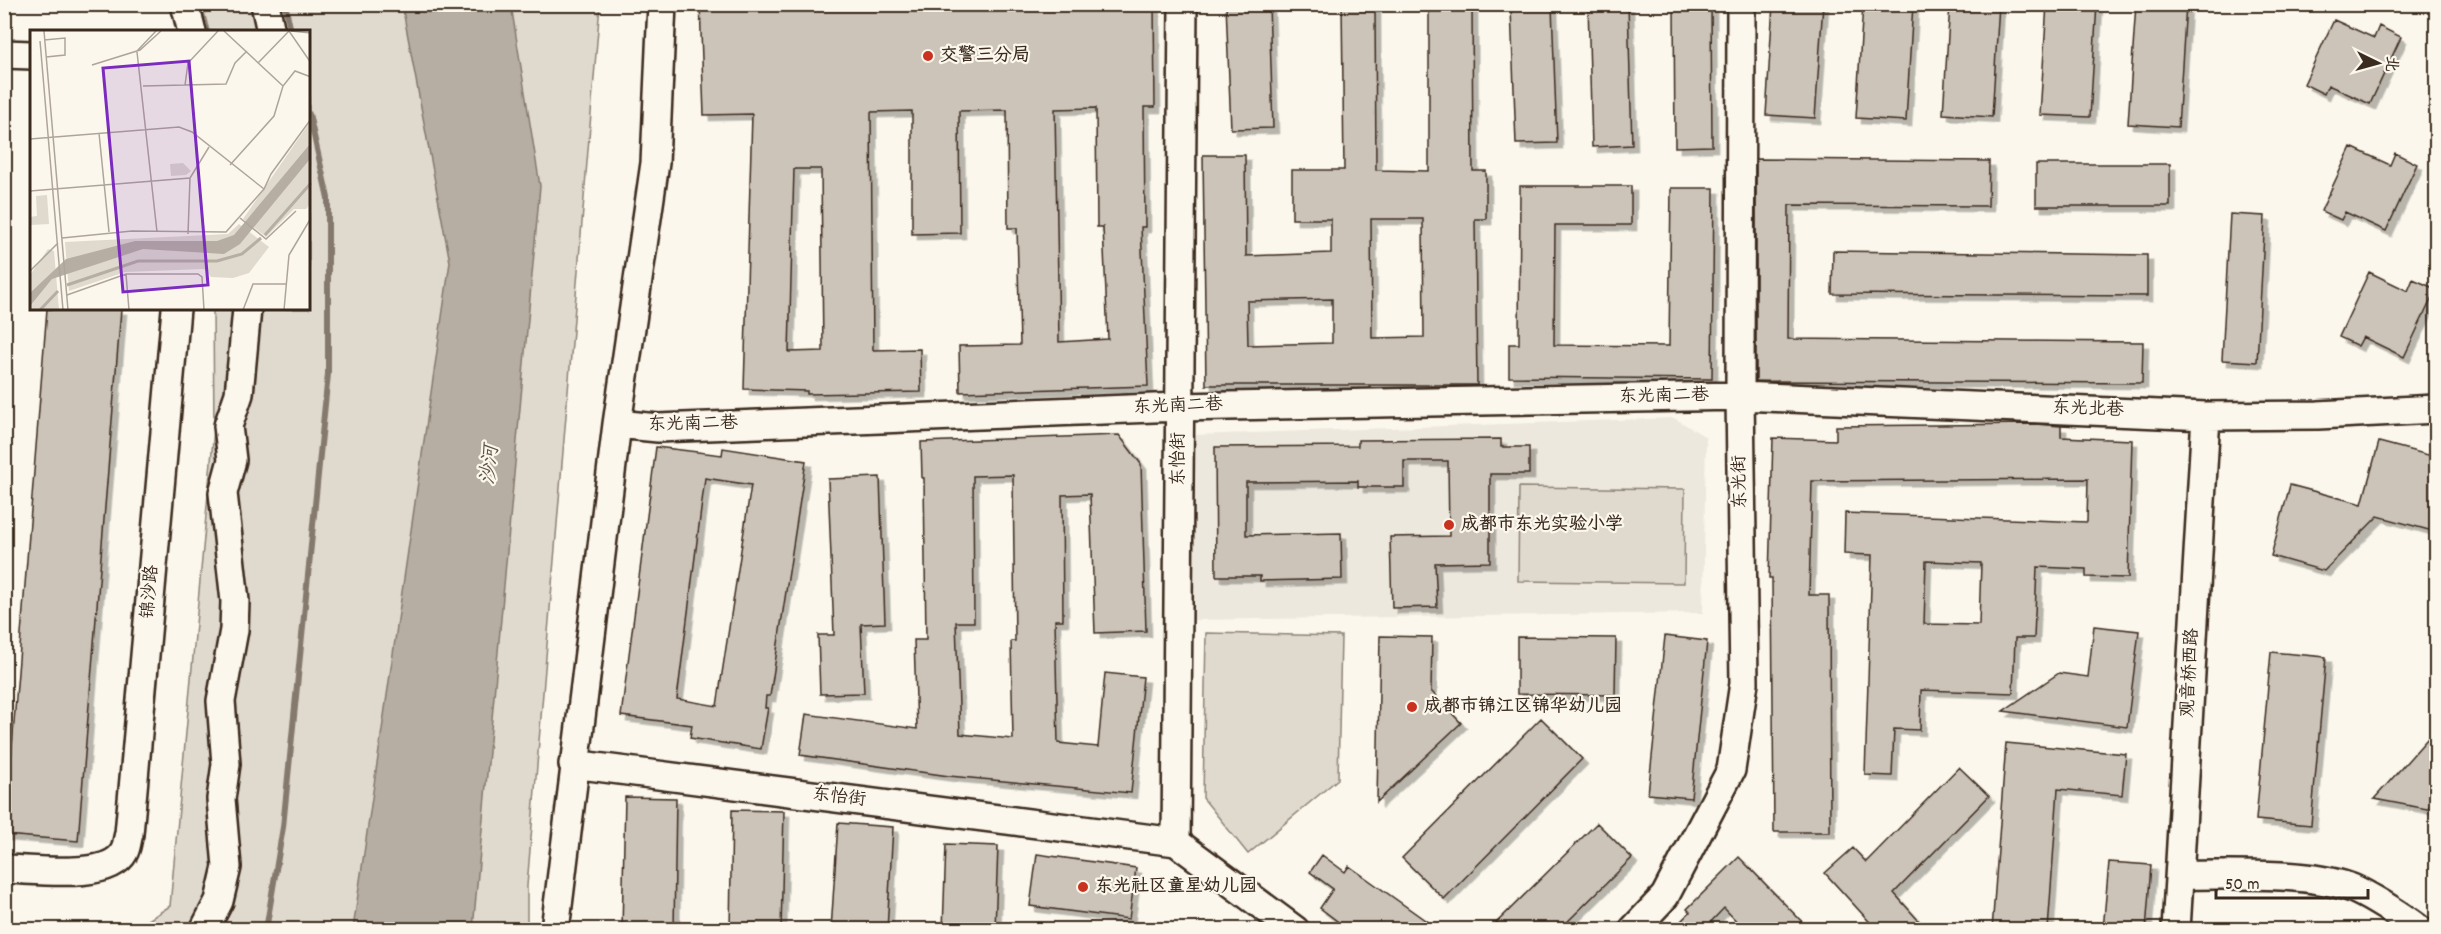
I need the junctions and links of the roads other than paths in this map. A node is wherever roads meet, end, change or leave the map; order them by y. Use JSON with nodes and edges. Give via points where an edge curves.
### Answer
{"nodes":[{"id":1,"x":185,"y":4,"type":"edge"},
{"id":2,"x":265,"y":4,"type":"edge"},
{"id":3,"x":662,"y":4,"type":"edge"},
{"id":4,"x":1183,"y":4,"type":"edge"},
{"id":5,"x":1741,"y":4,"type":"edge"},
{"id":6,"x":192,"y":30,"type":"edge"},
{"id":7,"x":271,"y":30,"type":"edge"},
{"id":8,"x":4,"y":54,"type":"edge"},
{"id":9,"x":30,"y":55,"type":"edge"},
{"id":10,"x":176,"y":310,"type":"edge"},
{"id":11,"x":247,"y":310,"type":"edge"},
{"id":12,"x":1740,"y":396,"type":"junction"},
{"id":13,"x":1179,"y":407,"type":"junction"},
{"id":14,"x":2436,"y":409,"type":"edge"},
{"id":15,"x":2206,"y":416,"type":"junction"},
{"id":16,"x":617,"y":424,"type":"junction"},
{"id":17,"x":573,"y":764,"type":"junction"},
{"id":18,"x":1176,"y":842,"type":"junction"},
{"id":19,"x":4,"y":869,"type":"edge"},
{"id":20,"x":2180,"y":875,"type":"junction"},
{"id":21,"x":204,"y":930,"type":"edge"},
{"id":22,"x":555,"y":930,"type":"edge"},
{"id":23,"x":1295,"y":930,"type":"edge"},
{"id":24,"x":1633,"y":930,"type":"edge"},
{"id":25,"x":2176,"y":930,"type":"edge"},
{"id":26,"x":2420,"y":930,"type":"edge"}],
"edges":[{"from":1,"to":6,"type":"street"},
{"from":2,"to":7,"type":"street"},
{"from":3,"to":16,"type":"street","via":[[655,163]]},
{"from":4,"to":13,"type":"street","name":"东怡街"},
{"from":5,"to":12,"type":"street","name":"东光街"},
{"from":8,"to":9,"type":"street"},
{"from":10,"to":19,"type":"street","name":"锦沙路","via":[[129,834],[124,853],[106,866],[88,871]]},
{"from":11,"to":21,"type":"street","via":[[239,394],[228,426],[232,460],[224,494],[235,601],[234,630],[221,701],[226,764],[221,799],[227,867],[219,901]]},
{"from":12,"to":13,"type":"street","name":"东光南二巷"},
{"from":12,"to":15,"type":"street","name":"东光北巷"},
{"from":12,"to":24,"type":"street","name":"东光街","via":[[1744,683],[1731,770],[1665,896]]},
{"from":13,"to":16,"type":"street","name":"东光南二巷","via":[[658,428]]},
{"from":13,"to":18,"type":"street","name":"东怡街"},
{"from":14,"to":15,"type":"street","name":"东光北巷"},
{"from":15,"to":20,"type":"street","name":"观音桥西路"},
{"from":16,"to":17,"type":"street"},
{"from":17,"to":18,"type":"street","name":"东怡街"},
{"from":17,"to":22,"type":"street"},
{"from":18,"to":23,"type":"street","name":"东怡街"},
{"from":20,"to":25,"type":"street","name":"观音桥西路"},
{"from":20,"to":26,"type":"street","via":[[2288,878],[2350,887]]}]}
